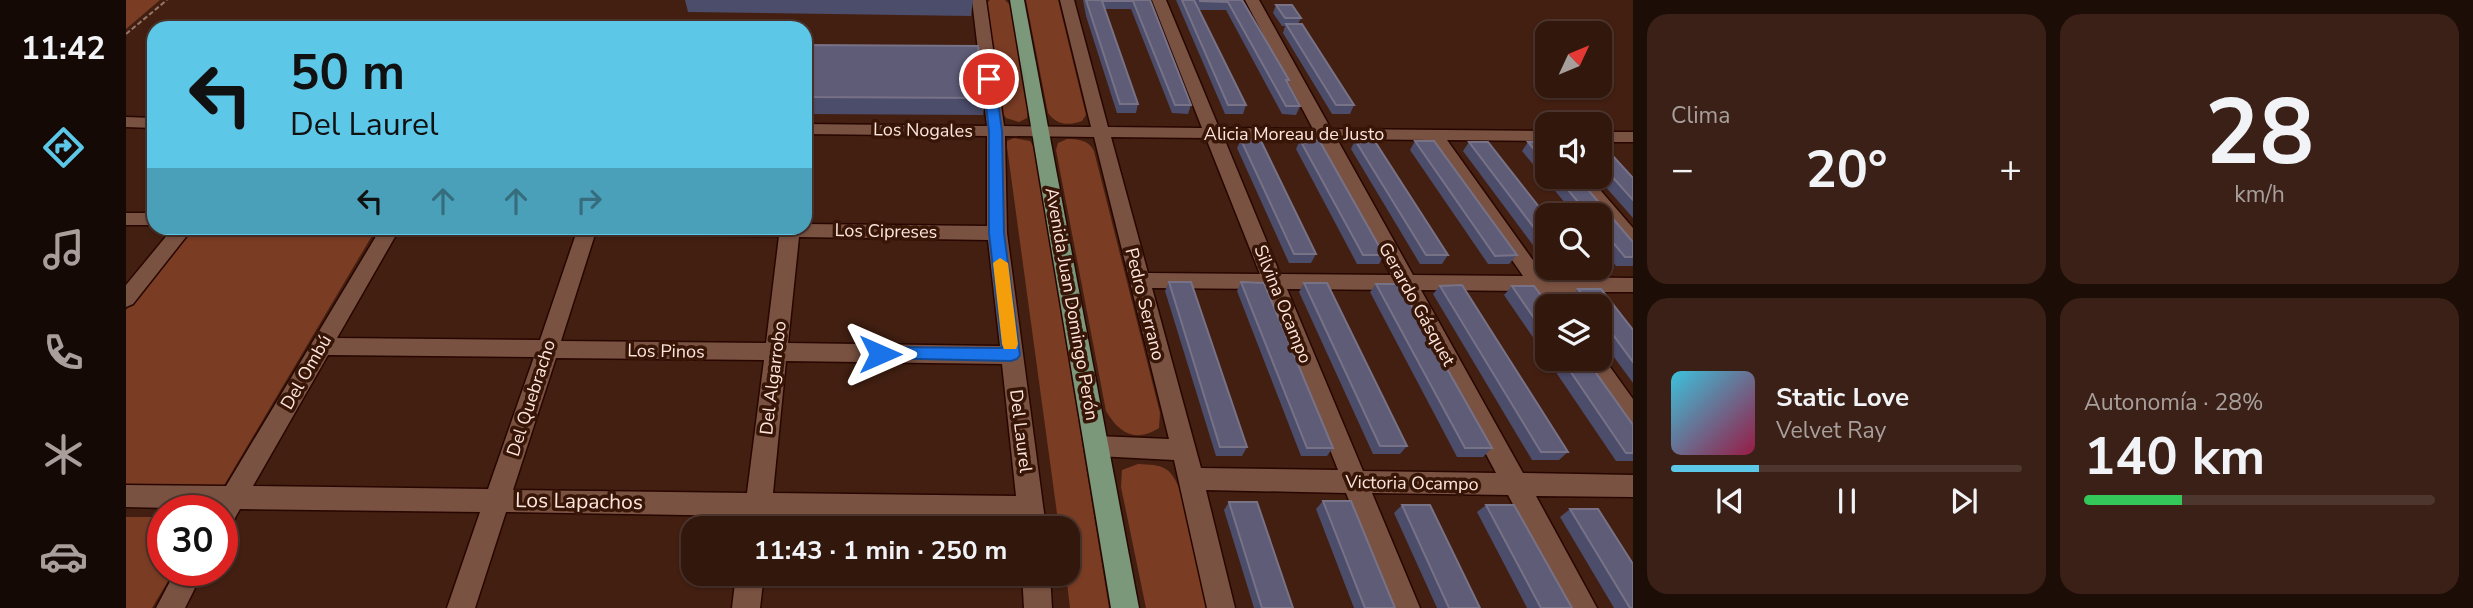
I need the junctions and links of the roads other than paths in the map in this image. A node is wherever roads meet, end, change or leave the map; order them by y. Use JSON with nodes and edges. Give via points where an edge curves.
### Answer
{"nodes":[{"id":1,"x":979,"y":0,"type":"edge"},
{"id":2,"x":1017,"y":0,"type":"edge"},
{"id":3,"x":1067,"y":0,"type":"edge"},
{"id":4,"x":1159,"y":0,"type":"edge"},
{"id":5,"x":1252,"y":0,"type":"edge"},
{"id":6,"x":126,"y":122,"type":"edge"},
{"id":7,"x":147,"y":123,"type":"edge"},
{"id":8,"x":812,"y":129,"type":"edge"},
{"id":9,"x":996,"y":131,"type":"junction"},
{"id":10,"x":1041,"y":131,"type":"junction"},
{"id":11,"x":1101,"y":132,"type":"junction"},
{"id":12,"x":1214,"y":134,"type":"junction"},
{"id":13,"x":1325,"y":135,"type":"junction"},
{"id":14,"x":1435,"y":136,"type":"junction"},
{"id":15,"x":1535,"y":137,"type":"edge"},
{"id":16,"x":1612,"y":137,"type":"edge"},
{"id":17,"x":1633,"y":137,"type":"edge"},
{"id":18,"x":1589,"y":189,"type":"edge"},
{"id":19,"x":126,"y":219,"type":"edge"},
{"id":20,"x":147,"y":219,"type":"edge"},
{"id":21,"x":812,"y":229,"type":"edge"},
{"id":22,"x":997,"y":233,"type":"junction"},
{"id":23,"x":177,"y":235,"type":"edge"},
{"id":24,"x":386,"y":235,"type":"edge"},
{"id":25,"x":586,"y":235,"type":"edge"},
{"id":26,"x":789,"y":235,"type":"edge"},
{"id":27,"x":1633,"y":241,"type":"edge"},
{"id":28,"x":1139,"y":279,"type":"junction"},
{"id":29,"x":1273,"y":281,"type":"junction"},
{"id":30,"x":1405,"y":283,"type":"junction"},
{"id":31,"x":1540,"y":284,"type":"junction"},
{"id":32,"x":1633,"y":285,"type":"edge"},
{"id":33,"x":1547,"y":294,"type":"edge"},
{"id":34,"x":126,"y":299,"type":"edge"},
{"id":35,"x":321,"y":346,"type":"junction"},
{"id":36,"x":547,"y":349,"type":"junction"},
{"id":37,"x":776,"y":353,"type":"junction"},
{"id":38,"x":1011,"y":355,"type":"junction"},
{"id":39,"x":1600,"y":371,"type":"edge"},
{"id":40,"x":1633,"y":417,"type":"edge"},
{"id":41,"x":1097,"y":446,"type":"junction"},
{"id":42,"x":1183,"y":450,"type":"junction"},
{"id":43,"x":1191,"y":480,"type":"junction"},
{"id":44,"x":1354,"y":482,"type":"junction"},
{"id":45,"x":1516,"y":484,"type":"junction"},
{"id":46,"x":1633,"y":486,"type":"edge"},
{"id":47,"x":235,"y":495,"type":"edge"},
{"id":48,"x":126,"y":496,"type":"edge"},
{"id":49,"x":147,"y":498,"type":"edge"},
{"id":50,"x":497,"y":500,"type":"junction"},
{"id":51,"x":238,"y":507,"type":"edge"},
{"id":52,"x":757,"y":516,"type":"edge"},
{"id":53,"x":1032,"y":516,"type":"edge"},
{"id":54,"x":182,"y":586,"type":"edge"},
{"id":55,"x":749,"y":586,"type":"edge"},
{"id":56,"x":1037,"y":586,"type":"edge"},
{"id":57,"x":170,"y":608,"type":"edge"},
{"id":58,"x":461,"y":608,"type":"edge"},
{"id":59,"x":746,"y":608,"type":"edge"},
{"id":60,"x":1038,"y":608,"type":"edge"},
{"id":61,"x":1125,"y":608,"type":"edge"},
{"id":62,"x":1221,"y":608,"type":"edge"},
{"id":63,"x":1406,"y":608,"type":"edge"},
{"id":64,"x":1583,"y":608,"type":"edge"}],
"edges":[{"from":1,"to":9,"type":"street","name":"Del Laurel"},
{"from":2,"to":10,"type":"main road","name":"Avenida Juan Domingo Perón"},
{"from":3,"to":11,"type":"street","name":"Pedro Serrano"},
{"from":4,"to":12,"type":"street","name":"Silvina Ocampo"},
{"from":5,"to":13,"type":"street","name":"Gerardo Gásquet"},
{"from":6,"to":7,"type":"street"},
{"from":8,"to":9,"type":"street","name":"Los Nogales"},
{"from":9,"to":10,"type":"street","name":"Los Nogales"},
{"from":9,"to":22,"type":"street","name":"Del Laurel"},
{"from":10,"to":11,"type":"street","name":"Alicia Moreau de Justo"},
{"from":10,"to":41,"type":"main road","name":"Avenida Juan Domingo Perón"},
{"from":11,"to":12,"type":"street","name":"Alicia Moreau de Justo"},
{"from":11,"to":28,"type":"street","name":"Pedro Serrano"},
{"from":12,"to":13,"type":"street","name":"Alicia Moreau de Justo"},
{"from":12,"to":29,"type":"street","name":"Silvina Ocampo"},
{"from":13,"to":14,"type":"street","name":"Alicia Moreau de Justo"},
{"from":13,"to":30,"type":"street","name":"Gerardo Gásquet"},
{"from":14,"to":15,"type":"street","name":"Alicia Moreau de Justo"},
{"from":14,"to":31,"type":"street"},
{"from":16,"to":17,"type":"street"},
{"from":18,"to":27,"type":"street"},
{"from":19,"to":20,"type":"street"},
{"from":21,"to":22,"type":"street","name":"Los Cipreses"},
{"from":22,"to":38,"type":"street","name":"Del Laurel"},
{"from":23,"to":34,"type":"street"},
{"from":24,"to":35,"type":"street","name":"Del Ombú"},
{"from":25,"to":36,"type":"street","name":"Del Quebracho"},
{"from":26,"to":37,"type":"street","name":"Del Algarrobo"},
{"from":28,"to":29,"type":"street"},
{"from":28,"to":42,"type":"street","name":"Pedro Serrano"},
{"from":29,"to":30,"type":"street"},
{"from":29,"to":44,"type":"street","name":"Silvina Ocampo"},
{"from":30,"to":31,"type":"street"},
{"from":30,"to":45,"type":"street","name":"Gerardo Gásquet"},
{"from":31,"to":32,"type":"street"},
{"from":31,"to":33,"type":"street"},
{"from":35,"to":36,"type":"street","name":"Los Pinos"},
{"from":35,"to":47,"type":"street","name":"Del Ombú"},
{"from":36,"to":37,"type":"street","name":"Los Pinos"},
{"from":36,"to":50,"type":"street","name":"Del Quebracho"},
{"from":37,"to":38,"type":"street","name":"Los Pinos"},
{"from":37,"to":52,"type":"street","name":"Del Algarrobo"},
{"from":38,"to":53,"type":"street","name":"Del Laurel"},
{"from":39,"to":40,"type":"street"},
{"from":41,"to":42,"type":"street"},
{"from":41,"to":61,"type":"main road","name":"Avenida Juan Domingo Perón"},
{"from":42,"to":43,"type":"street","name":"Pedro Serrano"},
{"from":43,"to":44,"type":"street","name":"Victoria Ocampo"},
{"from":43,"to":62,"type":"street","name":"Pedro Serrano"},
{"from":44,"to":45,"type":"street","name":"Victoria Ocampo"},
{"from":44,"to":63,"type":"street","name":"Silvina Ocampo"},
{"from":45,"to":46,"type":"street","name":"Victoria Ocampo"},
{"from":45,"to":64,"type":"street","name":"Gerardo Gásquet"},
{"from":48,"to":49,"type":"street","name":"Los Lapachos"},
{"from":50,"to":51,"type":"street","name":"Los Lapachos"},
{"from":50,"to":52,"type":"street","name":"Los Lapachos"},
{"from":50,"to":58,"type":"street","name":"Del Quebracho"},
{"from":54,"to":57,"type":"street"},
{"from":55,"to":59,"type":"street"},
{"from":56,"to":60,"type":"street"}]}
